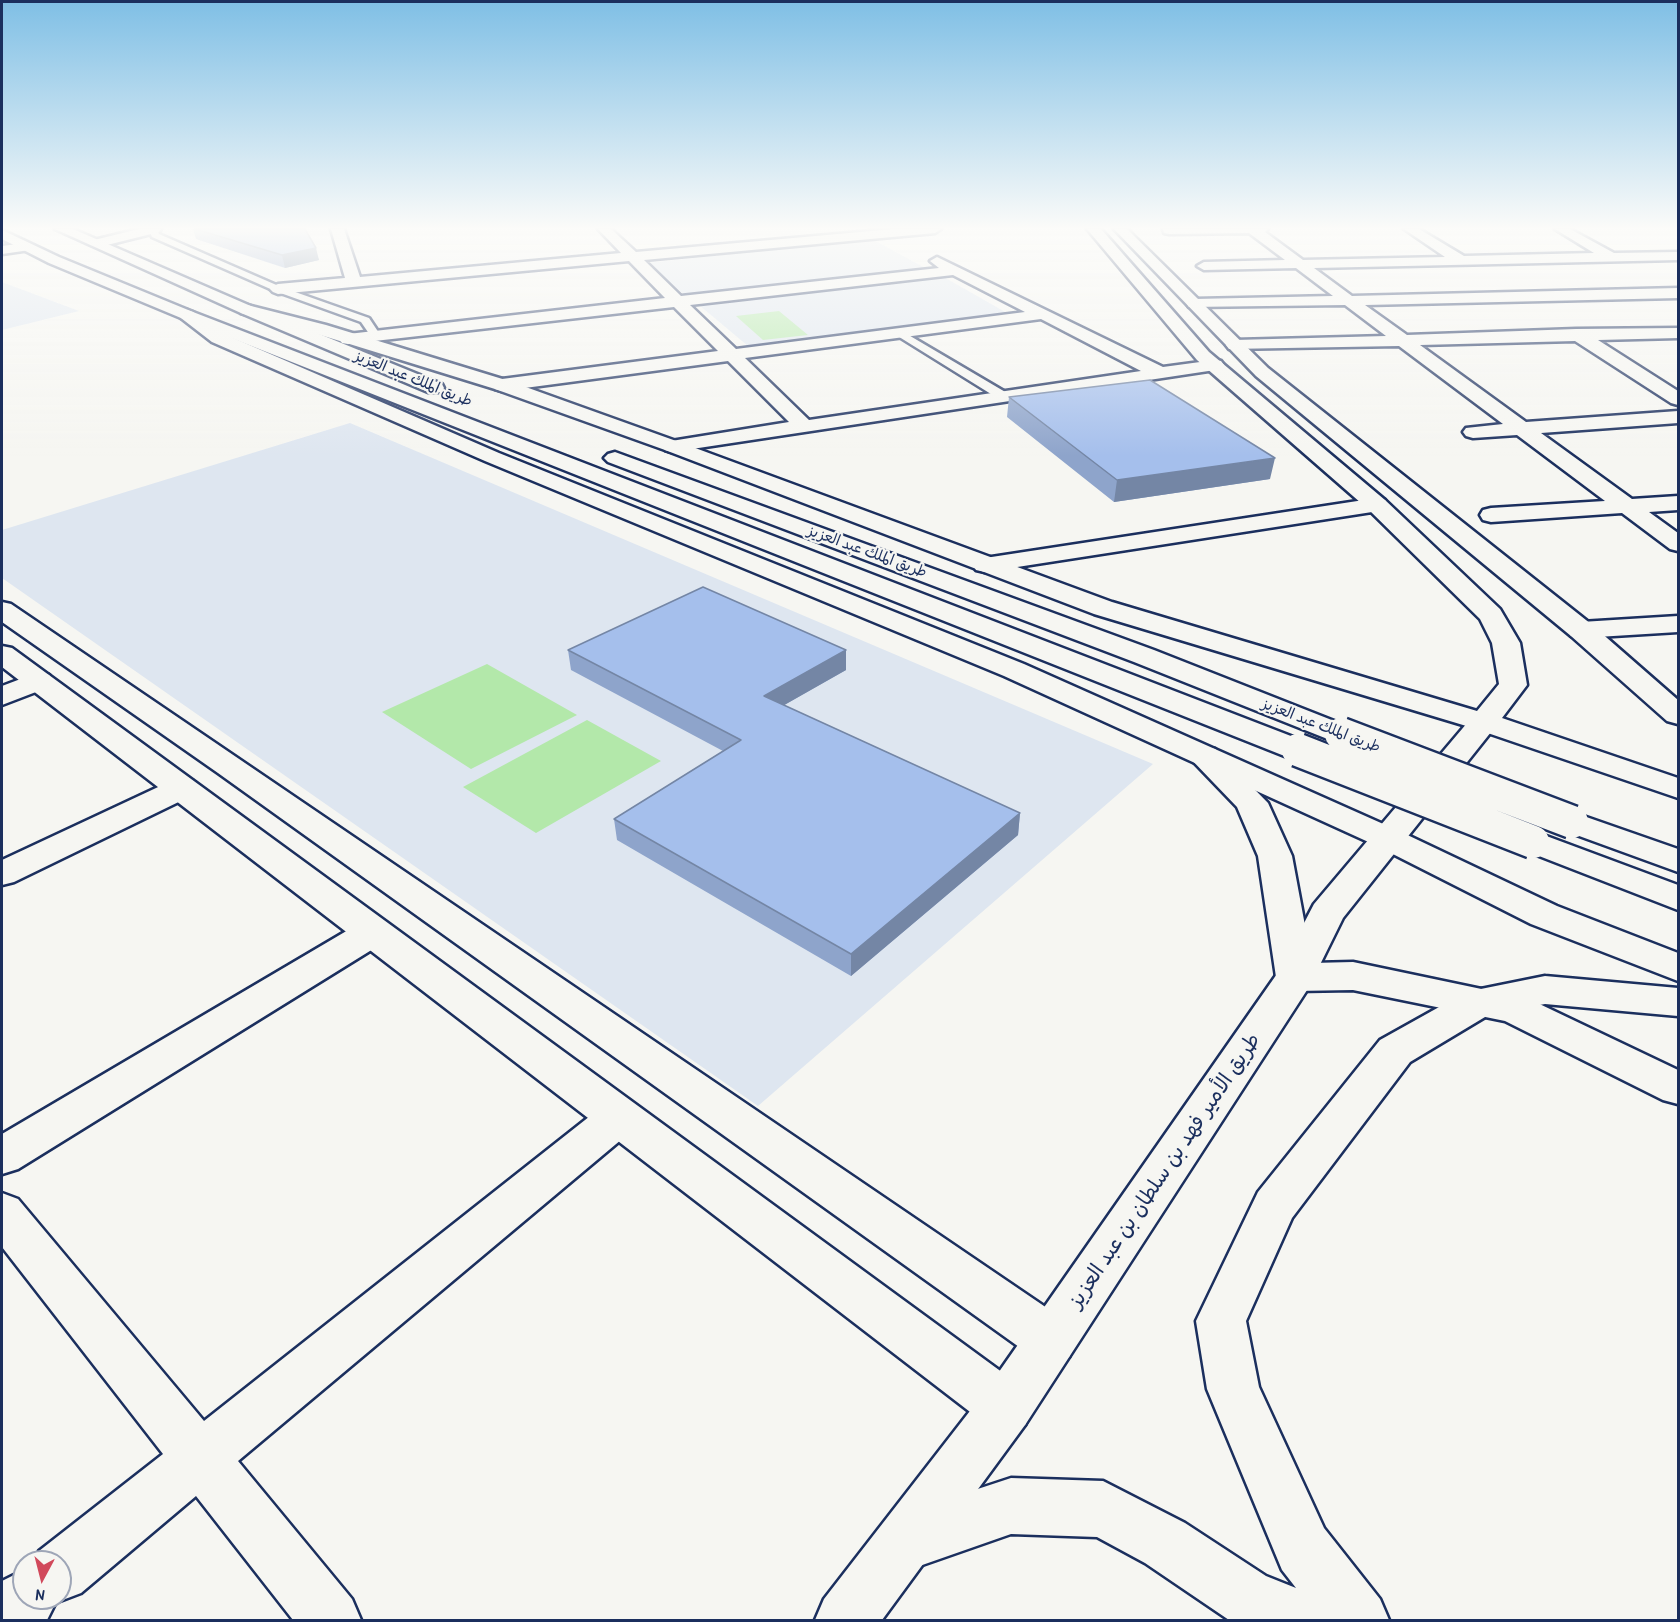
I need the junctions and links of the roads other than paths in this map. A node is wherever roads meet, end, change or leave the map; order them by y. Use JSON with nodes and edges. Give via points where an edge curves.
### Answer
{"nodes":[{"id":1,"x":1195,"y":304,"type":"edge"},
{"id":2,"x":163,"y":305,"type":"edge"},
{"id":3,"x":235,"y":305,"type":"edge"},
{"id":4,"x":322,"y":305,"type":"edge"},
{"id":5,"x":637,"y":305,"type":"edge"},
{"id":6,"x":681,"y":305,"type":"edge"},
{"id":7,"x":1025,"y":305,"type":"edge"},
{"id":8,"x":1159,"y":305,"type":"edge"},
{"id":9,"x":1354,"y":305,"type":"edge"},
{"id":10,"x":1530,"y":305,"type":"edge"},
{"id":11,"x":247,"y":310,"type":"junction"},
{"id":12,"x":1044,"y":314,"type":"junction"},
{"id":13,"x":188,"y":315,"type":"junction"},
{"id":14,"x":900,"y":333,"type":"junction"},
{"id":15,"x":1678,"y":333,"type":"edge"},
{"id":16,"x":1578,"y":335,"type":"junction"},
{"id":17,"x":376,"y":336,"type":"junction"},
{"id":18,"x":348,"y":339,"type":"junction"},
{"id":19,"x":1402,"y":340,"type":"junction"},
{"id":20,"x":1235,"y":345,"type":"junction"},
{"id":21,"x":732,"y":355,"type":"junction"},
{"id":22,"x":1215,"y":365,"type":"junction"},
{"id":23,"x":1160,"y":373,"type":"junction"},
{"id":24,"x":502,"y":385,"type":"junction"},
{"id":25,"x":453,"y":395,"type":"dead end"},
{"id":26,"x":1003,"y":396,"type":"junction"},
{"id":27,"x":1678,"y":399,"type":"edge"},
{"id":28,"x":1678,"y":417,"type":"edge"},
{"id":29,"x":804,"y":426,"type":"junction"},
{"id":30,"x":1521,"y":428,"type":"junction"},
{"id":31,"x":1473,"y":432,"type":"dead end"},
{"id":32,"x":672,"y":446,"type":"junction"},
{"id":33,"x":596,"y":451,"type":"dead end"},
{"id":34,"x":1678,"y":503,"type":"edge"},
{"id":35,"x":1377,"y":505,"type":"junction"},
{"id":36,"x":1628,"y":507,"type":"junction"},
{"id":37,"x":1491,"y":515,"type":"dead end"},
{"id":38,"x":1678,"y":544,"type":"edge"},
{"id":39,"x":985,"y":566,"type":"junction"},
{"id":40,"x":2,"y":610,"type":"edge"},
{"id":41,"x":1678,"y":624,"type":"edge"},
{"id":42,"x":1581,"y":630,"type":"junction"},
{"id":43,"x":2,"y":654,"type":"edge"},
{"id":44,"x":39,"y":681,"type":"junction"},
{"id":45,"x":2,"y":696,"type":"edge"},
{"id":46,"x":1678,"y":715,"type":"edge"},
{"id":47,"x":1484,"y":722,"type":"junction"},
{"id":48,"x":1204,"y":756,"type":"junction"},
{"id":49,"x":182,"y":788,"type":"junction"},
{"id":50,"x":1678,"y":788,"type":"edge"},
{"id":51,"x":1387,"y":838,"type":"junction"},
{"id":52,"x":1678,"y":861,"type":"edge"},
{"id":53,"x":2,"y":874,"type":"edge"},
{"id":54,"x":1678,"y":898,"type":"edge"},
{"id":55,"x":373,"y":932,"type":"junction"},
{"id":56,"x":1678,"y":968,"type":"edge"},
{"id":57,"x":1296,"y":977,"type":"junction"},
{"id":58,"x":1480,"y":1002,"type":"junction"},
{"id":59,"x":1678,"y":1002,"type":"edge"},
{"id":60,"x":1678,"y":1088,"type":"edge"},
{"id":61,"x":619,"y":1117,"type":"junction"},
{"id":62,"x":2,"y":1156,"type":"edge"},
{"id":63,"x":2,"y":1213,"type":"edge"},
{"id":64,"x":1051,"y":1340,"type":"junction"},
{"id":65,"x":1006,"y":1407,"type":"junction"},
{"id":66,"x":200,"y":1458,"type":"junction"},
{"id":67,"x":904,"y":1543,"type":"junction"},
{"id":68,"x":72,"y":1562,"type":"edge"},
{"id":69,"x":14,"y":1610,"type":"edge"},
{"id":70,"x":2,"y":1620,"type":"edge"},
{"id":71,"x":331,"y":1620,"type":"edge"},
{"id":72,"x":845,"y":1620,"type":"edge"},
{"id":73,"x":1302,"y":1620,"type":"edge"},
{"id":74,"x":1359,"y":1620,"type":"edge"}],
"edges":[{"from":1,"to":20,"type":"street"},
{"from":2,"to":13,"type":"street"},
{"from":3,"to":11,"type":"street","name":"طريق الملك عبد العزيز"},
{"from":4,"to":17,"type":"lane","via":[[365,320]]},
{"from":5,"to":17,"type":"street"},
{"from":6,"to":21,"type":"street"},
{"from":7,"to":12,"type":"street"},
{"from":8,"to":22,"type":"street","name":"طريق الأمير فهد بن سلطان بن عبد العزيز"},
{"from":9,"to":19,"type":"street"},
{"from":10,"to":16,"type":"street"},
{"from":11,"to":18,"type":"street"},
{"from":11,"to":25,"type":"street","name":"طريق الملك عبد العزيز"},
{"from":12,"to":14,"type":"street"},
{"from":12,"to":23,"type":"street"},
{"from":13,"to":48,"type":"street","via":[[218,338],[481,452],[1014,670]]},
{"from":13,"to":54,"type":"street","bridge":true},
{"from":14,"to":21,"type":"street"},
{"from":14,"to":26,"type":"lane"},
{"from":15,"to":16,"type":"street"},
{"from":16,"to":19,"type":"street"},
{"from":16,"to":27,"type":"street"},
{"from":17,"to":18,"type":"street"},
{"from":18,"to":24,"type":"street"},
{"from":19,"to":20,"type":"street"},
{"from":19,"to":30,"type":"street"},
{"from":20,"to":42,"type":"street","via":[[1353,447]]},
{"from":21,"to":24,"type":"street"},
{"from":21,"to":29,"type":"street"},
{"from":22,"to":23,"type":"street"},
{"from":22,"to":35,"type":"street","name":"طريق الأمير فهد بن سلطان بن عبد العزيز"},
{"from":23,"to":26,"type":"street"},
{"from":24,"to":32,"type":"street"},
{"from":26,"to":29,"type":"street"},
{"from":28,"to":30,"type":"street"},
{"from":29,"to":32,"type":"street"},
{"from":30,"to":31,"type":"street"},
{"from":30,"to":36,"type":"street"},
{"from":32,"to":39,"type":"street"},
{"from":33,"to":52,"type":"street","name":"طريق الملك عبد العزيز","bridge":true},
{"from":34,"to":36,"type":"street"},
{"from":35,"to":39,"type":"street"},
{"from":35,"to":47,"type":"street","name":"طريق الأمير فهد بن سلطان بن عبد العزيز","via":[[1491,615],[1506,643],[1513,685]]},
{"from":36,"to":37,"type":"street"},
{"from":36,"to":38,"type":"street"},
{"from":39,"to":47,"type":"street","via":[[1103,608]]},
{"from":40,"to":64,"type":"street"},
{"from":41,"to":42,"type":"street"},
{"from":42,"to":46,"type":"street"},
{"from":43,"to":44,"type":"street"},
{"from":44,"to":45,"type":"street"},
{"from":44,"to":49,"type":"street"},
{"from":47,"to":50,"type":"street"},
{"from":47,"to":51,"type":"street","name":"طريق الأمير فهد بن سلطان بن عبد العزيز"},
{"from":48,"to":51,"type":"street"},
{"from":48,"to":57,"type":"street","via":[[1252,803],[1275,856]]},
{"from":49,"to":53,"type":"street"},
{"from":49,"to":55,"type":"street"},
{"from":51,"to":56,"type":"street","via":[[1544,915]]},
{"from":51,"to":57,"type":"street","name":"طريق الأمير فهد بن سلطان بن عبد العزيز","via":[[1327,913]]},
{"from":55,"to":61,"type":"street"},
{"from":55,"to":62,"type":"street"},
{"from":57,"to":58,"type":"street","via":[[1353,976]]},
{"from":57,"to":64,"type":"street","name":"طريق الأمير فهد بن سلطان بن عبد العزيز"},
{"from":58,"to":59,"type":"street","via":[[1545,990]]},
{"from":58,"to":60,"type":"street","via":[[1515,1009]]},
{"from":58,"to":74,"type":"street","via":[[1395,1051],[1274,1206],[1221,1321],[1233,1389],[1303,1549]]},
{"from":61,"to":65,"type":"street"},
{"from":61,"to":66,"type":"street"},
{"from":63,"to":66,"type":"street"},
{"from":64,"to":65,"type":"street","name":"طريق الأمير فهد بن سلطان بن عبد العزيز"},
{"from":65,"to":67,"type":"street","name":"طريق الأمير فهد بن سلطان بن عبد العزيز"},
{"from":66,"to":68,"type":"street"},
{"from":66,"to":71,"type":"street"},
{"from":67,"to":72,"type":"street","name":"طريق الأمير فهد بن سلطان بن عبد العزيز"},
{"from":67,"to":73,"type":"street","via":[[1011,1506],[1103,1509],[1165,1543],[1247,1598]]},
{"from":69,"to":70,"type":"street"}]}
